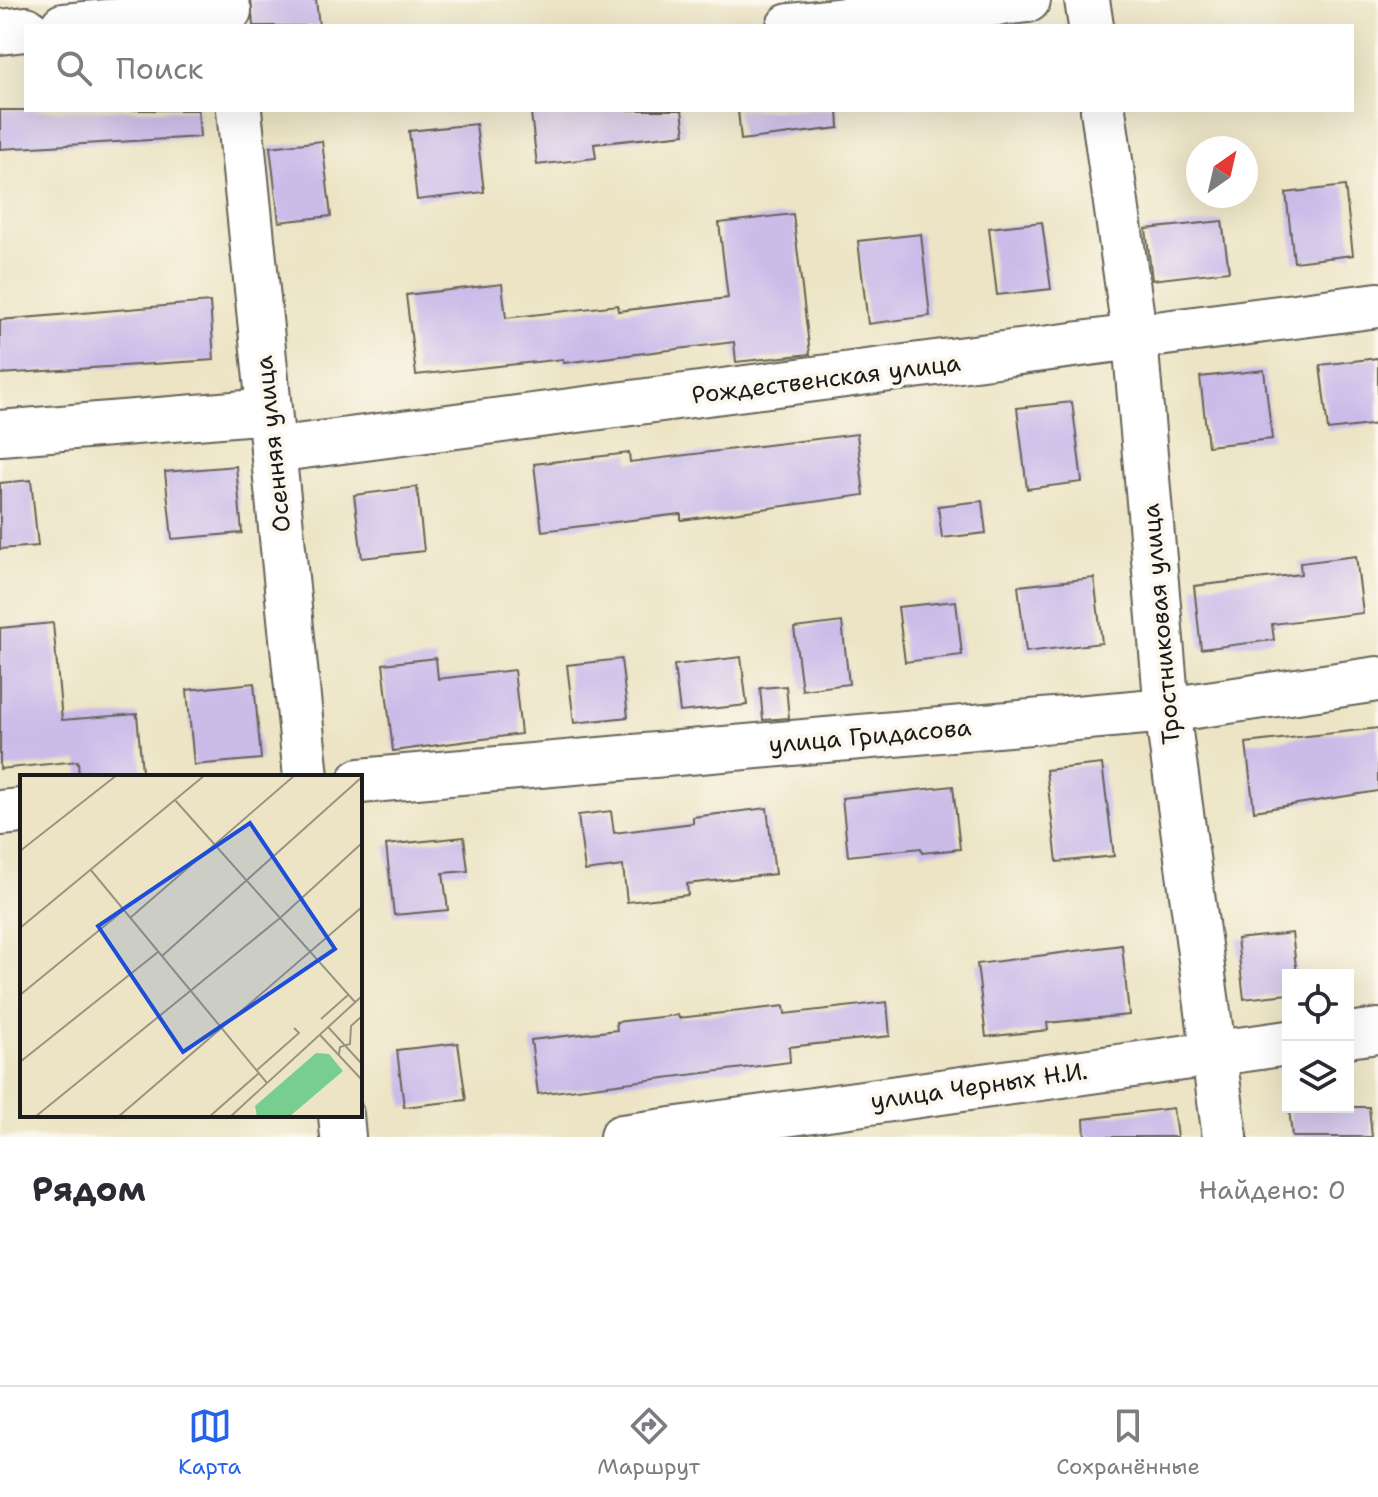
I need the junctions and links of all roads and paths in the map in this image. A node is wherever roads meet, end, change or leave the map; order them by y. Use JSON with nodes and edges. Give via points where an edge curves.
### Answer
{"nodes":[{"id":1,"x":1028,"y":0,"type":"edge"},
{"id":2,"x":1087,"y":0,"type":"edge"},
{"id":3,"x":229,"y":12,"type":"edge"},
{"id":4,"x":87,"y":24,"type":"edge"},
{"id":5,"x":807,"y":24,"type":"edge"},
{"id":6,"x":1091,"y":24,"type":"edge"},
{"id":7,"x":24,"y":29,"type":"edge"},
{"id":8,"x":0,"y":32,"type":"edge"},
{"id":9,"x":239,"y":112,"type":"edge"},
{"id":10,"x":1103,"y":112,"type":"edge"},
{"id":11,"x":1378,"y":305,"type":"edge"},
{"id":12,"x":1135,"y":339,"type":"junction"},
{"id":13,"x":271,"y":430,"type":"junction"},
{"id":14,"x":0,"y":433,"type":"edge"},
{"id":15,"x":1378,"y":679,"type":"edge"},
{"id":16,"x":1167,"y":710,"type":"junction"},
{"id":17,"x":306,"y":775,"type":"edge"},
{"id":18,"x":362,"y":781,"type":"edge"},
{"id":19,"x":20,"y":811,"type":"edge"},
{"id":20,"x":0,"y":813,"type":"edge"},
{"id":21,"x":1378,"y":1031,"type":"edge"},
{"id":22,"x":1354,"y":1034,"type":"edge"},
{"id":23,"x":1282,"y":1044,"type":"edge"},
{"id":24,"x":1214,"y":1053,"type":"junction"},
{"id":25,"x":341,"y":1117,"type":"edge"},
{"id":26,"x":343,"y":1137,"type":"edge"},
{"id":27,"x":622,"y":1137,"type":"edge"},
{"id":28,"x":1225,"y":1137,"type":"edge"}],
"edges":[{"from":1,"to":5,"type":"street"},
{"from":2,"to":6,"type":"street"},
{"from":3,"to":4,"type":"street"},
{"from":7,"to":8,"type":"street"},
{"from":9,"to":13,"type":"street","name":"Осенняя улица"},
{"from":10,"to":12,"type":"street","name":"Тростниковая улица"},
{"from":11,"to":12,"type":"street","name":"Рождественская улица"},
{"from":12,"to":13,"type":"street","name":"Рождественская улица"},
{"from":12,"to":16,"type":"street","name":"Тростниковая улица"},
{"from":13,"to":14,"type":"street","name":"Рождественская улица"},
{"from":13,"to":17,"type":"street","name":"Осенняя улица"},
{"from":15,"to":16,"type":"street","name":"улица Гридасова"},
{"from":16,"to":18,"type":"street","name":"улица Гридасова"},
{"from":16,"to":24,"type":"street","name":"Тростниковая улица"},
{"from":19,"to":20,"type":"street"},
{"from":21,"to":22,"type":"street"},
{"from":23,"to":24,"type":"street","name":"улица Черных Н.И."},
{"from":24,"to":27,"type":"street","name":"улица Черных Н.И."},
{"from":24,"to":28,"type":"street","name":"Тростниковая улица"},
{"from":25,"to":26,"type":"street"}]}
